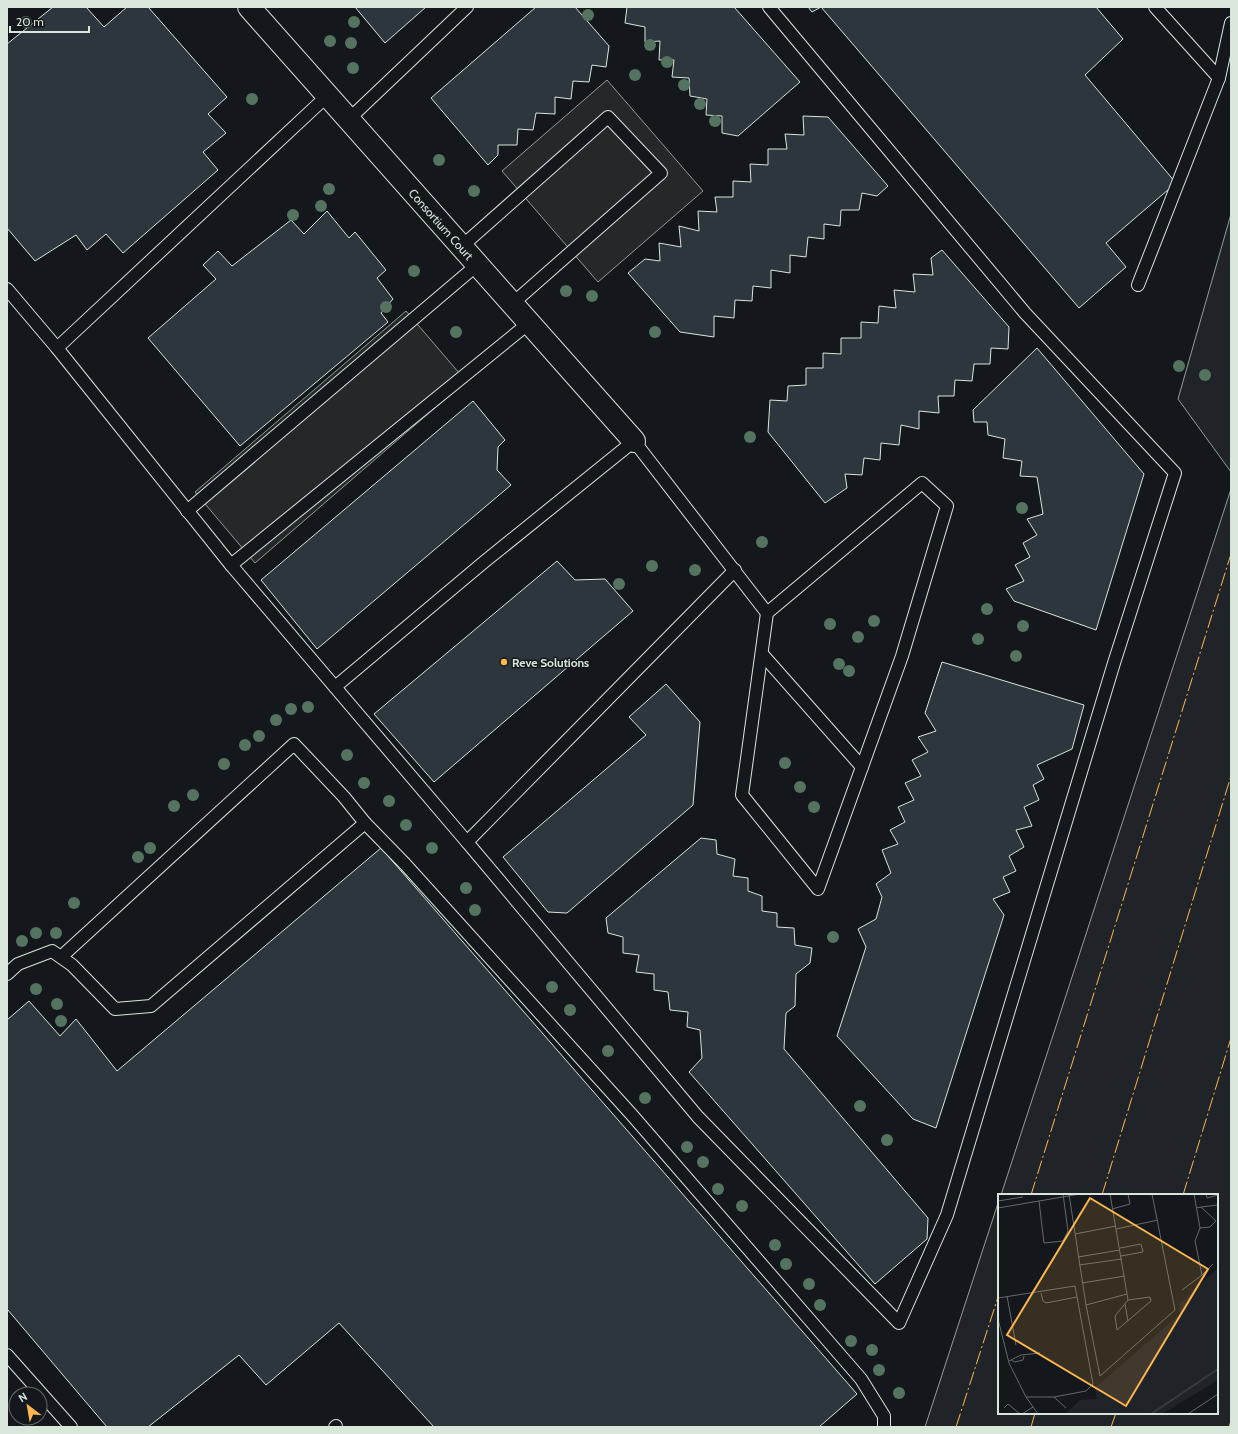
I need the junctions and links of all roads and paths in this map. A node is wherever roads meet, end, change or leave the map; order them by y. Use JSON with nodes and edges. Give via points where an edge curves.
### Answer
{"nodes":[{"id":1,"x":249,"y":7,"type":"edge"},
{"id":2,"x":467,"y":7,"type":"edge"},
{"id":3,"x":769,"y":7,"type":"edge"},
{"id":4,"x":1156,"y":7,"type":"edge"},
{"id":5,"x":1231,"y":23,"type":"edge"},
{"id":6,"x":1219,"y":78,"type":"junction"},
{"id":7,"x":327,"y":96,"type":"junction"},
{"id":8,"x":348,"y":120,"type":"junction"},
{"id":9,"x":461,"y":247,"type":"junction"},
{"id":10,"x":477,"y":265,"type":"junction"},
{"id":11,"x":1138,"y":285,"type":"dead end"},
{"id":12,"x":7,"y":289,"type":"edge"},
{"id":13,"x":512,"y":304,"type":"junction"},
{"id":14,"x":529,"y":324,"type":"junction"},
{"id":15,"x":57,"y":348,"type":"junction"},
{"id":16,"x":634,"y":441,"type":"junction"},
{"id":17,"x":187,"y":511,"type":"junction"},
{"id":18,"x":231,"y":565,"type":"junction"},
{"id":19,"x":735,"y":570,"type":"junction"},
{"id":20,"x":767,"y":613,"type":"junction"},
{"id":21,"x":762,"y":654,"type":"junction"},
{"id":22,"x":335,"y":686,"type":"junction"},
{"id":23,"x":862,"y":767,"type":"junction"},
{"id":24,"x":365,"y":823,"type":"junction"},
{"id":25,"x":467,"y":842,"type":"junction"},
{"id":26,"x":61,"y":957,"type":"junction"},
{"id":27,"x":7,"y":974,"type":"edge"},
{"id":28,"x":7,"y":1356,"type":"edge"},
{"id":29,"x":71,"y":1427,"type":"edge"},
{"id":30,"x":884,"y":1427,"type":"edge"}],
"edges":[{"from":1,"to":7,"type":"street","name":"Consortium Court"},
{"from":2,"to":8,"type":"lane"},
{"from":3,"to":25,"type":"lane","via":[[1025,313],[1175,473],[1114,663],[947,1215],[899,1323],[698,1117]]},
{"from":4,"to":6,"type":"lane"},
{"from":5,"to":6,"type":"lane"},
{"from":6,"to":11,"type":"lane"},
{"from":7,"to":8,"type":"street","name":"Consortium Court"},
{"from":7,"to":15,"type":"lane"},
{"from":8,"to":9,"type":"street","name":"Consortium Court"},
{"from":9,"to":10,"type":"street","name":"Consortium Court"},
{"from":9,"to":13,"type":"lane","via":[[608,117],[661,173]]},
{"from":10,"to":13,"type":"street","name":"Consortium Court"},
{"from":10,"to":17,"type":"lane"},
{"from":12,"to":15,"type":"lane"},
{"from":13,"to":14,"type":"street","name":"Consortium Court"},
{"from":14,"to":16,"type":"street","name":"Consortium Court"},
{"from":14,"to":18,"type":"lane"},
{"from":15,"to":17,"type":"lane"},
{"from":16,"to":19,"type":"lane"},
{"from":16,"to":22,"type":"lane"},
{"from":17,"to":18,"type":"lane"},
{"from":18,"to":22,"type":"lane"},
{"from":19,"to":20,"type":"lane"},
{"from":19,"to":25,"type":"lane"},
{"from":20,"to":21,"type":"lane"},
{"from":20,"to":23,"type":"lane","via":[[922,483],[947,506],[902,656]]},
{"from":21,"to":23,"type":"lane"},
{"from":21,"to":23,"type":"lane","via":[[742,795],[818,889]]},
{"from":22,"to":25,"type":"lane"},
{"from":24,"to":26,"type":"lane","via":[[151,1006],[115,1009]]},
{"from":24,"to":26,"type":"lane","via":[[294,744]]},
{"from":24,"to":30,"type":"lane","via":[[406,864],[632,1115],[861,1379],[884,1416]]},
{"from":26,"to":27,"type":"lane","via":[[52,951],[18,964]]},
{"from":28,"to":29,"type":"lane"}]}
